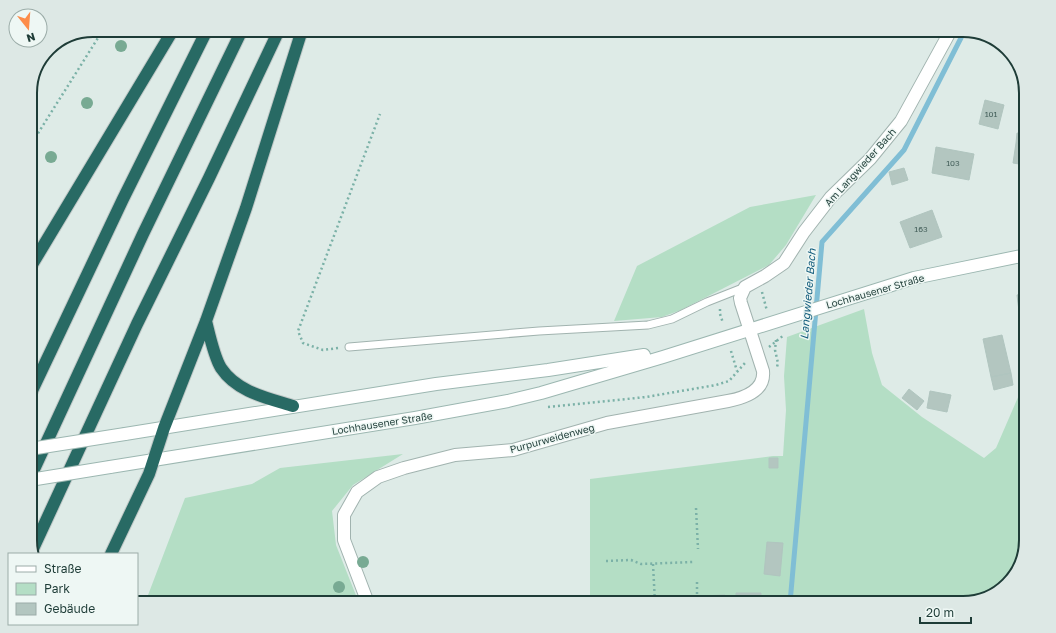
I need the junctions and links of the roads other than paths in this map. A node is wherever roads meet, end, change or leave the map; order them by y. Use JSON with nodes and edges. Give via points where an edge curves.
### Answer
{"nodes":[{"id":1,"x":169,"y":37,"type":"edge"},
{"id":2,"x":204,"y":37,"type":"edge"},
{"id":3,"x":239,"y":37,"type":"edge"},
{"id":4,"x":276,"y":37,"type":"edge"},
{"id":5,"x":300,"y":37,"type":"edge"},
{"id":6,"x":947,"y":37,"type":"edge"},
{"id":7,"x":37,"y":256,"type":"edge"},
{"id":8,"x":1019,"y":256,"type":"edge"},
{"id":9,"x":745,"y":287,"type":"junction"},
{"id":10,"x":206,"y":321,"type":"junction"},
{"id":11,"x":750,"y":330,"type":"junction"},
{"id":12,"x":727,"y":336,"type":"junction"},
{"id":13,"x":349,"y":347,"type":"road end"},
{"id":14,"x":37,"y":380,"type":"edge"},
{"id":15,"x":293,"y":406,"type":"junction"},
{"id":16,"x":164,"y":428,"type":"junction"},
{"id":17,"x":37,"y":448,"type":"edge"},
{"id":18,"x":154,"y":460,"type":"junction"},
{"id":19,"x":37,"y":464,"type":"edge"},
{"id":20,"x":37,"y":478,"type":"edge"},
{"id":21,"x":37,"y":540,"type":"edge"},
{"id":22,"x":111,"y":553,"type":"edge"},
{"id":23,"x":365,"y":596,"type":"edge"}],
"edges":[{"from":1,"to":7,"type":"highway"},
{"from":2,"to":14,"type":"highway"},
{"from":3,"to":19,"type":"highway","via":[[143,234]]},
{"from":4,"to":21,"type":"highway","via":[[137,324]]},
{"from":5,"to":10,"type":"highway","via":[[246,208]]},
{"from":6,"to":9,"type":"main road","name":"Am Langwieder Bach","via":[[901,121],[870,159],[830,197],[784,263]]},
{"from":8,"to":11,"type":"main road","name":"Lochhausener Straße","via":[[914,278]]},
{"from":9,"to":11,"type":"main road","via":[[740,298]]},
{"from":9,"to":13,"type":"lane","via":[[672,319],[648,325],[539,331]]},
{"from":10,"to":15,"type":"highway","via":[[220,367],[232,381],[252,393]]},
{"from":10,"to":16,"type":"highway"},
{"from":11,"to":12,"type":"main road","name":"Lochhausener Straße"},
{"from":11,"to":23,"type":"main road","name":"Purpurweidenweg","via":[[764,371],[762,382],[753,392],[736,399],[606,423],[513,450],[455,455],[378,477],[356,492],[344,515],[344,540]]},
{"from":12,"to":15,"type":"main road","name":"Lochhausener Straße","via":[[656,353],[596,363]]},
{"from":12,"to":18,"type":"main road","name":"Lochhausener Straße","via":[[508,401]]},
{"from":15,"to":16,"type":"main road","name":"Lochhausener Straße"},
{"from":16,"to":17,"type":"main road","name":"Lochhausener Straße","bridge":true},
{"from":16,"to":18,"type":"highway"},
{"from":18,"to":20,"type":"main road","name":"Lochhausener Straße","bridge":true},
{"from":18,"to":22,"type":"highway"}]}
